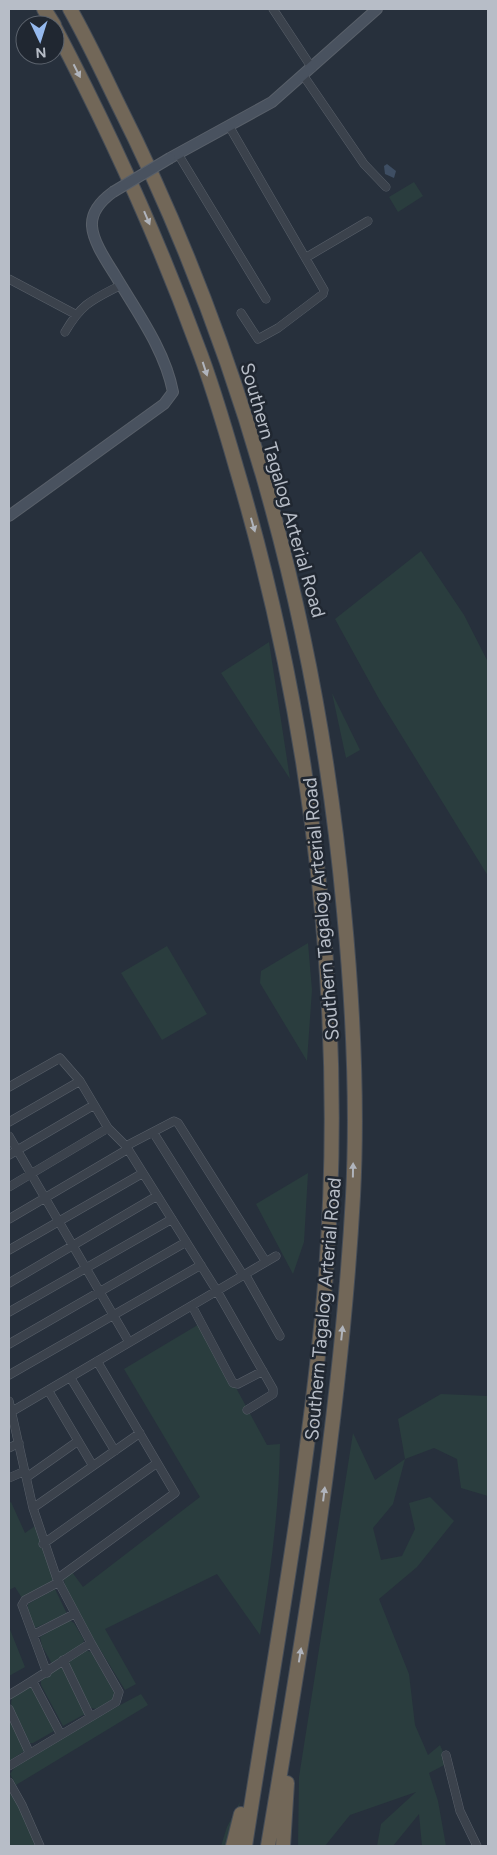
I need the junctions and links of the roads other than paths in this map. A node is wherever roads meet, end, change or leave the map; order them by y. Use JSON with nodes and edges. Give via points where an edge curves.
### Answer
{"nodes":[{"id":1,"x":70,"y":9,"type":"edge"},
{"id":2,"x":273,"y":9,"type":"edge"},
{"id":3,"x":377,"y":9,"type":"edge"},
{"id":4,"x":65,"y":48,"type":"edge"},
{"id":5,"x":312,"y":68,"type":"junction"},
{"id":6,"x":303,"y":75,"type":"junction"},
{"id":7,"x":229,"y":126,"type":"junction"},
{"id":8,"x":174,"y":156,"type":"junction"},
{"id":9,"x":386,"y":186,"type":"dead end"},
{"id":10,"x":368,"y":221,"type":"dead end"},
{"id":11,"x":307,"y":257,"type":"junction"},
{"id":12,"x":9,"y":278,"type":"edge"},
{"id":13,"x":121,"y":285,"type":"junction"},
{"id":14,"x":266,"y":299,"type":"dead end"},
{"id":15,"x":241,"y":313,"type":"dead end"},
{"id":16,"x":75,"y":314,"type":"junction"},
{"id":17,"x":65,"y":332,"type":"dead end"},
{"id":18,"x":9,"y":516,"type":"edge"},
{"id":19,"x":80,"y":1081,"type":"junction"},
{"id":20,"x":9,"y":1087,"type":"edge"},
{"id":21,"x":94,"y":1105,"type":"junction"},
{"id":22,"x":9,"y":1122,"type":"edge"},
{"id":23,"x":108,"y":1128,"type":"junction"},
{"id":24,"x":153,"y":1132,"type":"junction"},
{"id":25,"x":9,"y":1136,"type":"edge"},
{"id":26,"x":127,"y":1148,"type":"junction"},
{"id":27,"x":17,"y":1150,"type":"junction"},
{"id":28,"x":9,"y":1155,"type":"edge"},
{"id":29,"x":143,"y":1172,"type":"junction"},
{"id":30,"x":31,"y":1174,"type":"junction"},
{"id":31,"x":9,"y":1186,"type":"edge"},
{"id":32,"x":157,"y":1196,"type":"junction"},
{"id":33,"x":45,"y":1198,"type":"junction"},
{"id":34,"x":9,"y":1219,"type":"edge"},
{"id":35,"x":172,"y":1219,"type":"junction"},
{"id":36,"x":59,"y":1221,"type":"junction"},
{"id":37,"x":186,"y":1242,"type":"junction"},
{"id":38,"x":73,"y":1245,"type":"junction"},
{"id":39,"x":9,"y":1250,"type":"edge"},
{"id":40,"x":276,"y":1256,"type":"dead end"},
{"id":41,"x":266,"y":1262,"type":"junction"},
{"id":42,"x":201,"y":1265,"type":"junction"},
{"id":43,"x":86,"y":1268,"type":"junction"},
{"id":44,"x":244,"y":1275,"type":"junction"},
{"id":45,"x":9,"y":1282,"type":"edge"},
{"id":46,"x":100,"y":1291,"type":"junction"},
{"id":47,"x":217,"y":1291,"type":"junction"},
{"id":48,"x":192,"y":1306,"type":"junction"},
{"id":49,"x":9,"y":1312,"type":"edge"},
{"id":50,"x":114,"y":1315,"type":"junction"},
{"id":51,"x":280,"y":1336,"type":"dead end"},
{"id":52,"x":129,"y":1342,"type":"junction"},
{"id":53,"x":9,"y":1344,"type":"edge"},
{"id":54,"x":97,"y":1361,"type":"junction"},
{"id":55,"x":263,"y":1371,"type":"junction"},
{"id":56,"x":9,"y":1375,"type":"edge"},
{"id":57,"x":70,"y":1377,"type":"junction"},
{"id":58,"x":48,"y":1390,"type":"junction"},
{"id":59,"x":9,"y":1401,"type":"edge"},
{"id":60,"x":247,"y":1410,"type":"dead end"},
{"id":61,"x":11,"y":1416,"type":"edge"},
{"id":62,"x":140,"y":1433,"type":"junction"},
{"id":63,"x":78,"y":1441,"type":"junction"},
{"id":64,"x":19,"y":1443,"type":"junction"},
{"id":65,"x":9,"y":1448,"type":"edge"},
{"id":66,"x":115,"y":1451,"type":"junction"},
{"id":67,"x":157,"y":1463,"type":"junction"},
{"id":68,"x":94,"y":1466,"type":"junction"},
{"id":69,"x":26,"y":1474,"type":"junction"},
{"id":70,"x":9,"y":1478,"type":"edge"},
{"id":71,"x":32,"y":1508,"type":"junction"},
{"id":72,"x":43,"y":1544,"type":"junction"},
{"id":73,"x":58,"y":1581,"type":"junction"},
{"id":74,"x":74,"y":1614,"type":"junction"},
{"id":75,"x":34,"y":1635,"type":"junction"},
{"id":76,"x":91,"y":1644,"type":"junction"},
{"id":77,"x":63,"y":1660,"type":"junction"},
{"id":78,"x":272,"y":1672,"type":"junction"},
{"id":79,"x":47,"y":1673,"type":"junction"},
{"id":80,"x":33,"y":1682,"type":"junction"},
{"id":81,"x":9,"y":1695,"type":"edge"},
{"id":82,"x":292,"y":1703,"type":"junction"},
{"id":83,"x":9,"y":1709,"type":"edge"},
{"id":84,"x":90,"y":1716,"type":"junction"},
{"id":85,"x":60,"y":1734,"type":"junction"},
{"id":86,"x":30,"y":1752,"type":"junction"},
{"id":87,"x":446,"y":1755,"type":"dead end"},
{"id":88,"x":9,"y":1766,"type":"edge"},
{"id":89,"x":9,"y":1782,"type":"edge"},
{"id":90,"x":40,"y":1846,"type":"edge"},
{"id":91,"x":233,"y":1846,"type":"edge"},
{"id":92,"x":245,"y":1846,"type":"edge"},
{"id":93,"x":268,"y":1846,"type":"edge"},
{"id":94,"x":283,"y":1846,"type":"edge"},
{"id":95,"x":477,"y":1846,"type":"edge"}],
"edges":[{"from":82,"to":1,"type":"highway","name":"Southern Tagalog Arterial Road","one_way":true,"via":[[332,1429],[353,1194],[354,1079],[349,966],[337,835],[300,617],[251,433],[180,238],[147,161]]},
{"from":2,"to":5,"type":"street"},
{"from":3,"to":5,"type":"street"},
{"from":4,"to":78,"type":"highway","name":"Southern Tagalog Arterial Road","one_way":true,"via":[[125,167],[199,348],[224,426],[258,541],[278,625],[314,833],[326,968],[330,1194],[324,1295],[310,1418],[296,1530]]},
{"from":5,"to":6,"type":"street"},
{"from":6,"to":7,"type":"street","via":[[272,102]]},
{"from":6,"to":9,"type":"street","via":[[364,164]]},
{"from":7,"to":8,"type":"street"},
{"from":7,"to":11,"type":"street"},
{"from":8,"to":13,"type":"street","bridge":true,"via":[[113,192],[102,200],[93,214],[92,228]]},
{"from":8,"to":14,"type":"street"},
{"from":10,"to":11,"type":"street"},
{"from":11,"to":15,"type":"street","via":[[322,283],[323,294],[258,339]]},
{"from":12,"to":16,"type":"street"},
{"from":13,"to":16,"type":"street","via":[[86,303]]},
{"from":13,"to":18,"type":"street","via":[[169,372],[173,392],[164,404]]},
{"from":16,"to":17,"type":"street"},
{"from":19,"to":20,"type":"street","via":[[60,1058]]},
{"from":19,"to":21,"type":"street"},
{"from":19,"to":22,"type":"street"},
{"from":21,"to":23,"type":"street"},
{"from":21,"to":27,"type":"street"},
{"from":23,"to":26,"type":"street"},
{"from":23,"to":30,"type":"street"},
{"from":24,"to":26,"type":"street"},
{"from":24,"to":41,"type":"street","via":[[174,1121],[178,1123]]},
{"from":24,"to":44,"type":"street"},
{"from":25,"to":27,"type":"street"},
{"from":26,"to":29,"type":"street"},
{"from":26,"to":33,"type":"street"},
{"from":27,"to":28,"type":"street"},
{"from":27,"to":30,"type":"street"},
{"from":29,"to":32,"type":"street"},
{"from":29,"to":36,"type":"street"},
{"from":30,"to":31,"type":"street"},
{"from":30,"to":33,"type":"street"},
{"from":32,"to":35,"type":"street"},
{"from":32,"to":38,"type":"street"},
{"from":33,"to":34,"type":"street"},
{"from":33,"to":36,"type":"street"},
{"from":35,"to":37,"type":"street"},
{"from":35,"to":43,"type":"street"},
{"from":36,"to":38,"type":"street"},
{"from":36,"to":39,"type":"street"},
{"from":37,"to":42,"type":"street"},
{"from":37,"to":46,"type":"street"},
{"from":38,"to":43,"type":"street"},
{"from":38,"to":45,"type":"street"},
{"from":40,"to":41,"type":"street"},
{"from":41,"to":44,"type":"street"},
{"from":42,"to":47,"type":"street"},
{"from":42,"to":50,"type":"street"},
{"from":43,"to":46,"type":"street"},
{"from":43,"to":49,"type":"street"},
{"from":44,"to":47,"type":"street"},
{"from":44,"to":51,"type":"street"},
{"from":46,"to":50,"type":"street"},
{"from":46,"to":53,"type":"street"},
{"from":47,"to":48,"type":"street"},
{"from":47,"to":55,"type":"street"},
{"from":48,"to":52,"type":"street"},
{"from":48,"to":55,"type":"street","via":[[233,1383],[238,1384]]},
{"from":50,"to":52,"type":"street"},
{"from":50,"to":56,"type":"street"},
{"from":52,"to":54,"type":"street"},
{"from":54,"to":57,"type":"street"},
{"from":54,"to":62,"type":"street"},
{"from":55,"to":60,"type":"street","via":[[273,1394]]},
{"from":57,"to":58,"type":"street"},
{"from":57,"to":66,"type":"street"},
{"from":58,"to":61,"type":"street"},
{"from":58,"to":63,"type":"street"},
{"from":59,"to":61,"type":"street"},
{"from":61,"to":64,"type":"street"},
{"from":62,"to":66,"type":"street"},
{"from":62,"to":67,"type":"street"},
{"from":63,"to":68,"type":"street"},
{"from":63,"to":69,"type":"street"},
{"from":64,"to":65,"type":"street"},
{"from":64,"to":69,"type":"street"},
{"from":66,"to":68,"type":"street"},
{"from":67,"to":72,"type":"street"},
{"from":67,"to":73,"type":"street","via":[[174,1489],[173,1496]]},
{"from":68,"to":71,"type":"street"},
{"from":69,"to":70,"type":"street"},
{"from":69,"to":71,"type":"street"},
{"from":71,"to":72,"type":"street"},
{"from":72,"to":73,"type":"street"},
{"from":73,"to":74,"type":"street"},
{"from":73,"to":75,"type":"street","via":[[23,1602],[22,1607]]},
{"from":74,"to":75,"type":"street"},
{"from":74,"to":76,"type":"street"},
{"from":75,"to":79,"type":"street"},
{"from":76,"to":77,"type":"street"},
{"from":76,"to":84,"type":"street","via":[[119,1696],[116,1702]]},
{"from":77,"to":79,"type":"street"},
{"from":77,"to":84,"type":"street"},
{"from":78,"to":91,"type":"highway"},
{"from":78,"to":92,"type":"highway","name":"Southern Tagalog Arterial Road"},
{"from":79,"to":80,"type":"street"},
{"from":80,"to":81,"type":"street"},
{"from":80,"to":85,"type":"street"},
{"from":82,"to":93,"type":"highway","name":"Southern Tagalog Arterial Road"},
{"from":82,"to":94,"type":"highway"},
{"from":83,"to":86,"type":"street"},
{"from":84,"to":85,"type":"street"},
{"from":85,"to":86,"type":"street"},
{"from":86,"to":88,"type":"street"},
{"from":87,"to":95,"type":"street","via":[[460,1811]]},
{"from":89,"to":90,"type":"street"}]}
